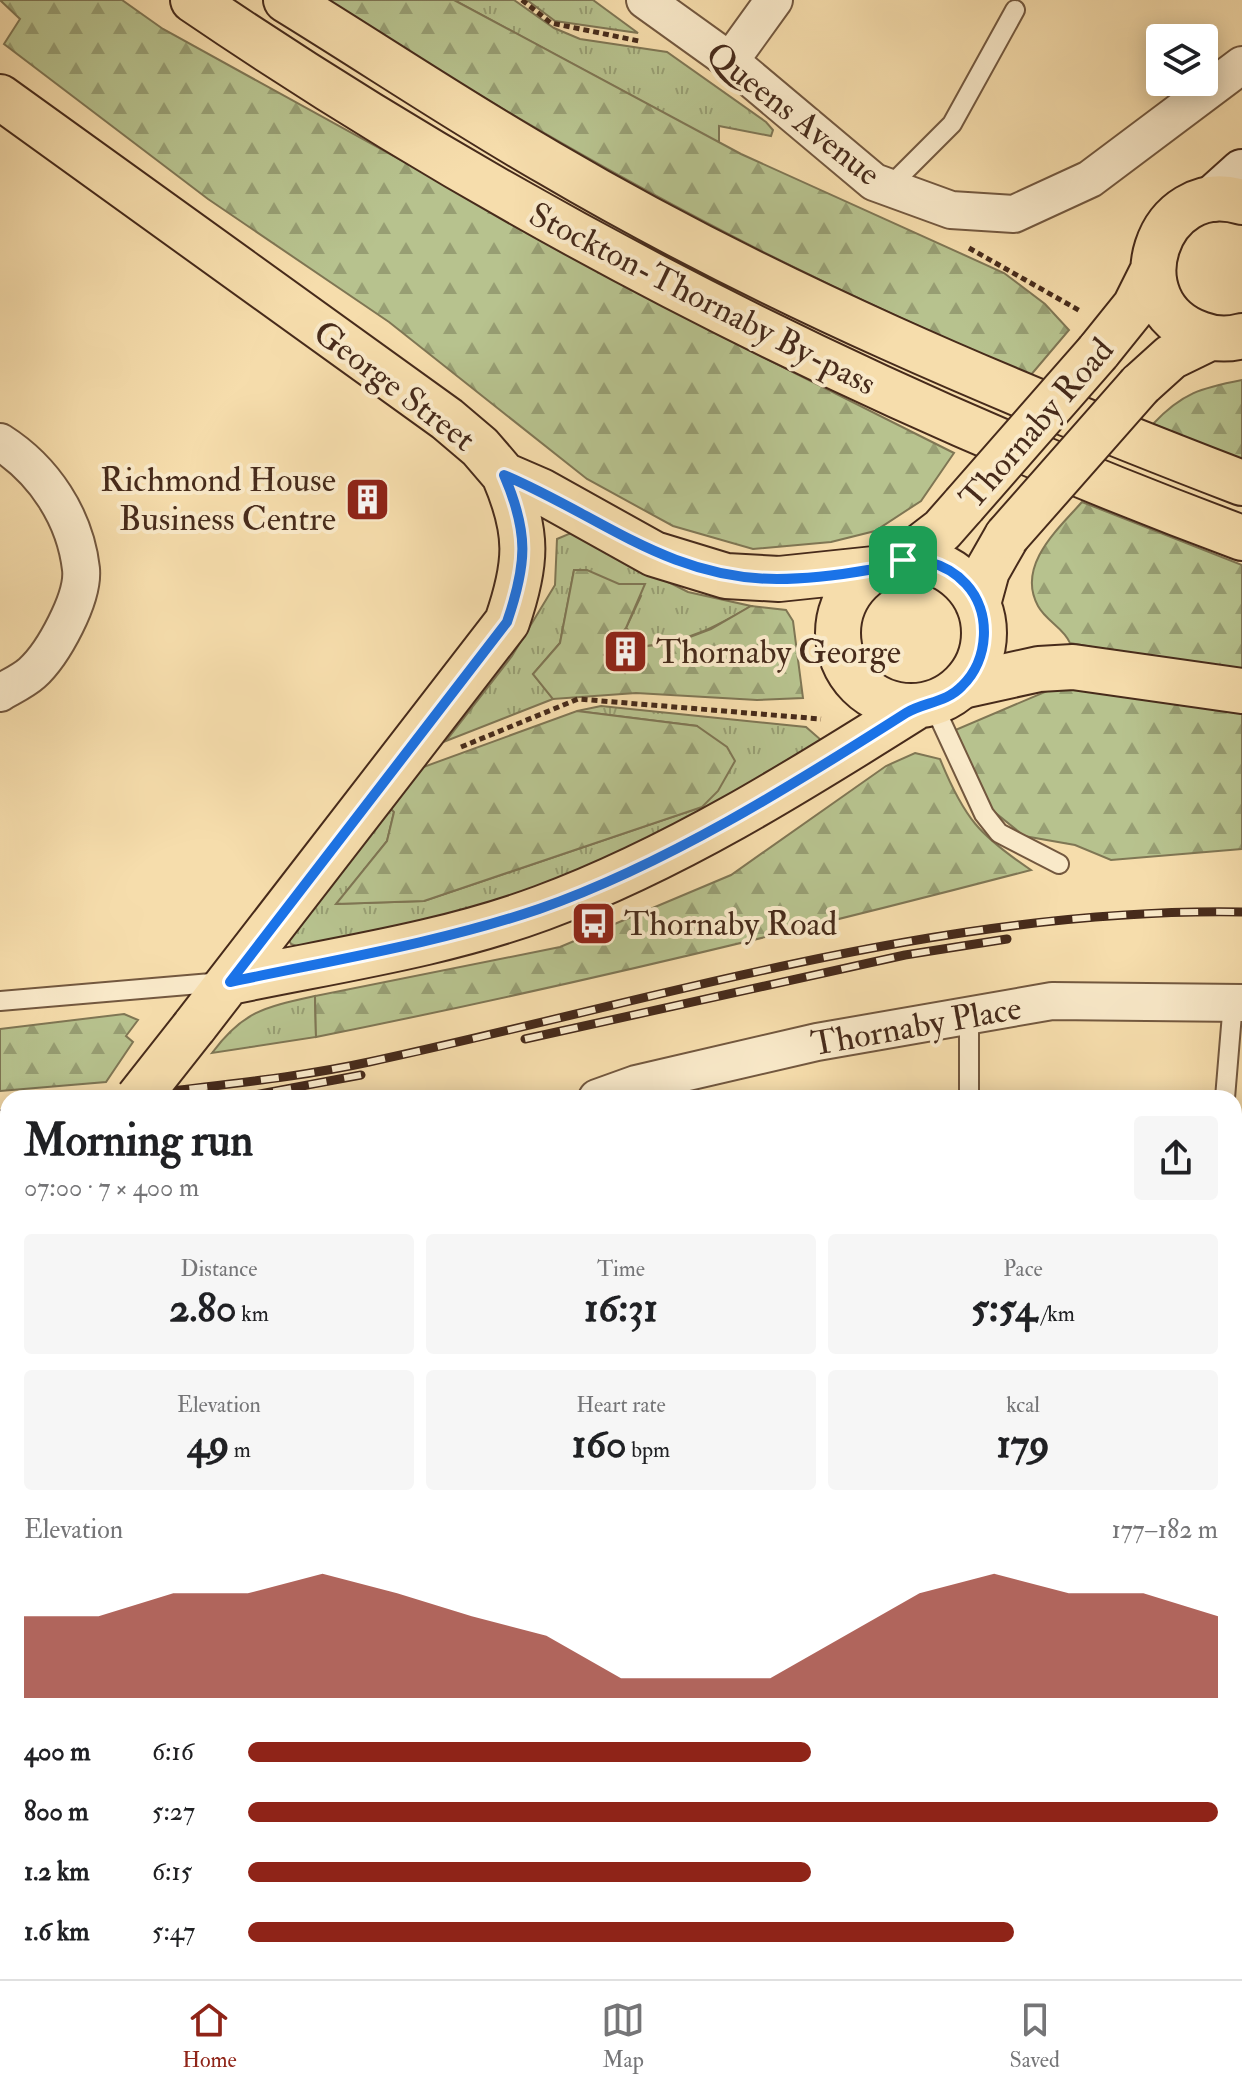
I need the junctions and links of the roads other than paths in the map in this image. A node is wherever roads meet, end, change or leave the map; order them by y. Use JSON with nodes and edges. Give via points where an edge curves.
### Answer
{"nodes":[{"id":1,"x":193,"y":0,"type":"edge"},
{"id":2,"x":286,"y":0,"type":"edge"},
{"id":3,"x":645,"y":0,"type":"edge"},
{"id":4,"x":774,"y":0,"type":"edge"},
{"id":5,"x":1015,"y":10,"type":"dead end"},
{"id":6,"x":730,"y":61,"type":"junction"},
{"id":7,"x":1242,"y":65,"type":"edge"},
{"id":8,"x":0,"y":97,"type":"edge"},
{"id":9,"x":889,"y":187,"type":"junction"},
{"id":10,"x":1232,"y":191,"type":"edge"},
{"id":11,"x":1152,"y":272,"type":"junction"},
{"id":12,"x":1226,"y":337,"type":"edge"},
{"id":13,"x":0,"y":442,"type":"edge"},
{"id":14,"x":504,"y":475,"type":"junction"},
{"id":15,"x":1242,"y":483,"type":"edge"},
{"id":16,"x":1242,"y":538,"type":"edge"},
{"id":17,"x":889,"y":564,"type":"junction"},
{"id":18,"x":978,"y":604,"type":"junction"},
{"id":19,"x":1242,"y":691,"type":"edge"},
{"id":20,"x":0,"y":693,"type":"edge"},
{"id":21,"x":937,"y":699,"type":"junction"},
{"id":22,"x":1059,"y":864,"type":"dead end"},
{"id":23,"x":230,"y":982,"type":"junction"},
{"id":24,"x":0,"y":1001,"type":"edge"},
{"id":25,"x":1237,"y":1002,"type":"edge"},
{"id":26,"x":969,"y":1015,"type":"junction"},
{"id":27,"x":144,"y":1090,"type":"edge"},
{"id":28,"x":619,"y":1090,"type":"edge"},
{"id":29,"x":969,"y":1090,"type":"edge"},
{"id":30,"x":1226,"y":1090,"type":"edge"}],
"edges":[{"from":1,"to":16,"type":"main road","name":"Stockton-Thornaby By-pass","via":[[421,148],[679,291],[959,425]]},
{"from":2,"to":15,"type":"main road","name":"Stockton-Thornaby By-pass","via":[[550,164],[804,296],[991,382]]},
{"from":3,"to":6,"type":"street","name":"Queens Avenue"},
{"from":4,"to":6,"type":"street"},
{"from":5,"to":9,"type":"lane","via":[[952,124]]},
{"from":6,"to":9,"type":"street","name":"Queens Avenue","via":[[874,182]]},
{"from":7,"to":9,"type":"street","name":"Queens Avenue","via":[[1090,179],[1014,214],[951,210]]},
{"from":8,"to":14,"type":"main road","name":"George Street","via":[[447,419]]},
{"from":10,"to":11,"type":"main road","name":"Thornaby Road","via":[[1176,216],[1162,232]]},
{"from":11,"to":12,"type":"main road","via":[[1169,315],[1187,330]]},
{"from":11,"to":17,"type":"main road","name":"Thornaby Road","bridge":true,"via":[[1135,306],[1096,336],[942,530]]},
{"from":12,"to":18,"type":"main road","name":"Thornaby Road","bridge":true,"via":[[1171,357],[1140,385],[1007,536],[987,571]]},
{"from":13,"to":20,"type":"street","via":[[60,500],[82,571],[64,633],[32,674]]},
{"from":14,"to":17,"type":"main road","name":"George Street","via":[[654,554],[726,576],[779,579]]},
{"from":14,"to":23,"type":"main road","via":[[524,538],[523,577],[507,622]]},
{"from":17,"to":18,"type":"main road","via":[[927,561],[948,570],[966,584]]},
{"from":17,"to":21,"type":"main road","via":[[855,585],[842,606],[840,654],[851,677],[891,705]]},
{"from":18,"to":21,"type":"main road","via":[[983,648],[975,669]]},
{"from":19,"to":21,"type":"main road","via":[[1073,667],[1039,669]]},
{"from":21,"to":22,"type":"lane","via":[[984,814],[999,833]]},
{"from":21,"to":23,"type":"main road","via":[[752,807],[541,908],[455,935]]},
{"from":23,"to":24,"type":"lane"},
{"from":23,"to":27,"type":"main road","bridge":true},
{"from":25,"to":26,"type":"street","name":"Thornaby Place","via":[[1052,1001]]},
{"from":25,"to":30,"type":"lane"},
{"from":26,"to":28,"type":"street","name":"Thornaby Place","via":[[817,1042]]},
{"from":26,"to":29,"type":"lane"}]}
